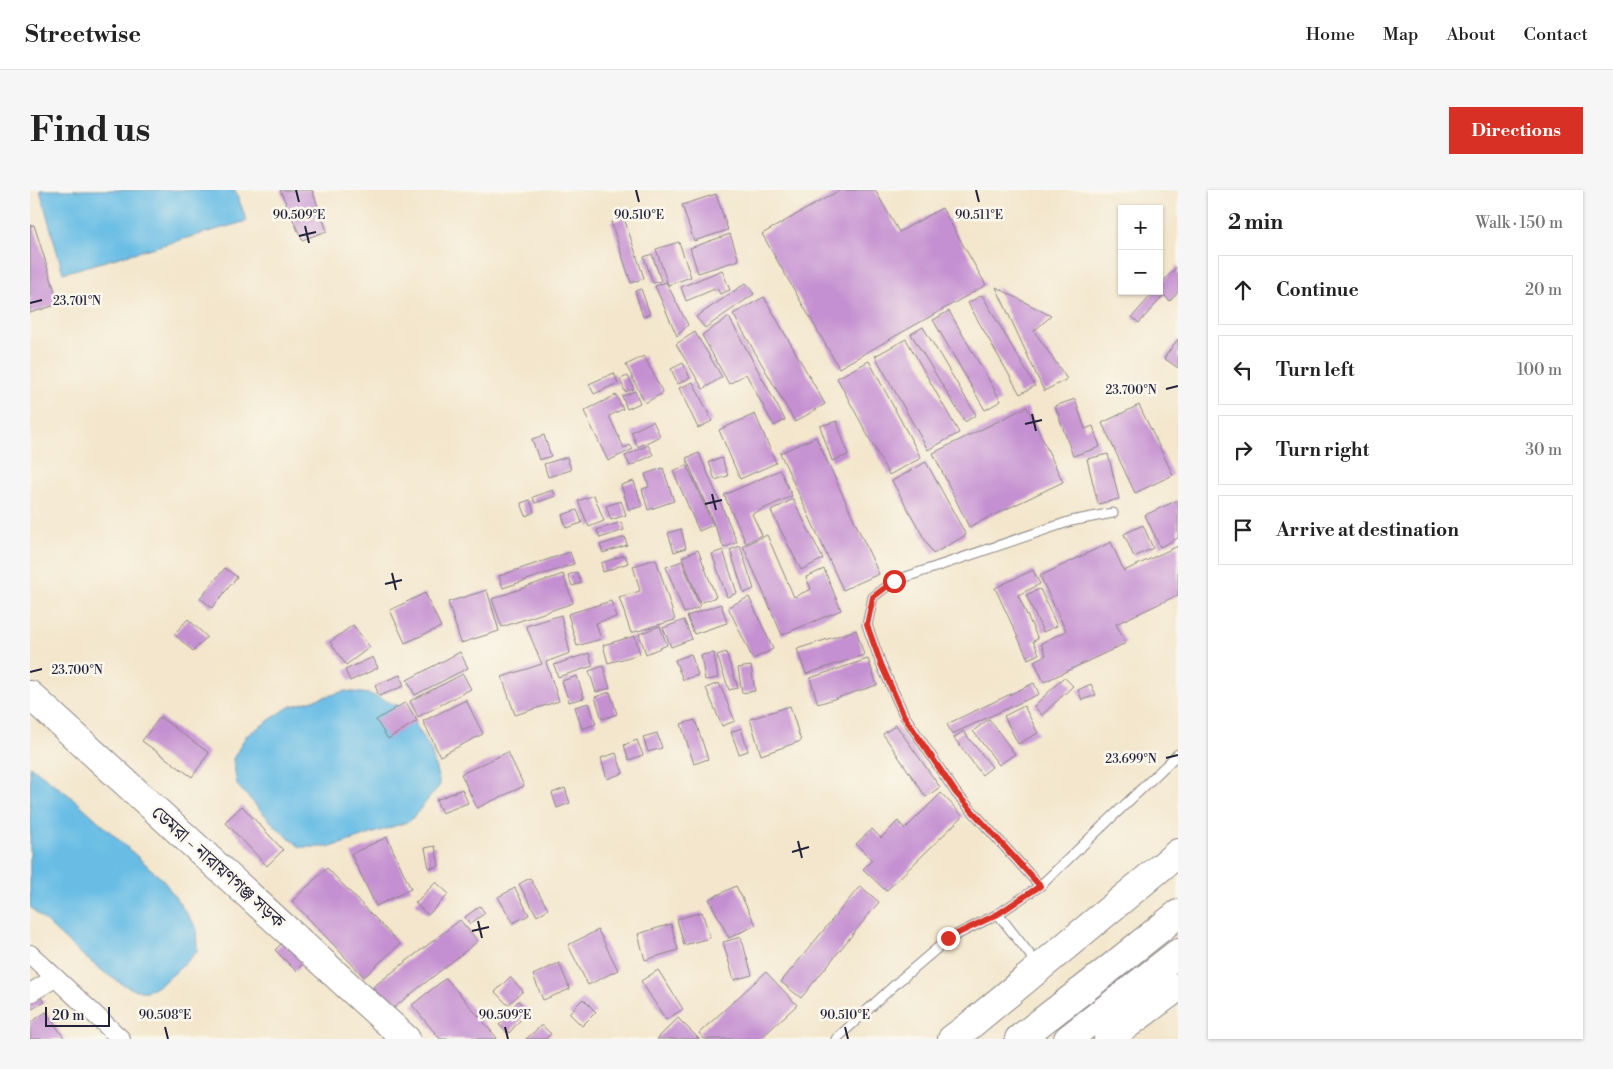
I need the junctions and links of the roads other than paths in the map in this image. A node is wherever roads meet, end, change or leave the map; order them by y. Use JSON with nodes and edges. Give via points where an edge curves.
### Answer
{"nodes":[{"id":1,"x":1113,"y":513,"type":"dead end"},
{"id":2,"x":30,"y":695,"type":"edge"},
{"id":3,"x":1178,"y":754,"type":"edge"},
{"id":4,"x":1178,"y":853,"type":"edge"},
{"id":5,"x":1040,"y":886,"type":"junction"},
{"id":6,"x":998,"y":914,"type":"junction"},
{"id":7,"x":1178,"y":914,"type":"edge"},
{"id":8,"x":1178,"y":953,"type":"edge"},
{"id":9,"x":30,"y":954,"type":"edge"},
{"id":10,"x":1040,"y":967,"type":"junction"},
{"id":11,"x":55,"y":978,"type":"junction"},
{"id":12,"x":1178,"y":987,"type":"edge"},
{"id":13,"x":30,"y":993,"type":"edge"},
{"id":14,"x":121,"y":1039,"type":"edge"},
{"id":15,"x":406,"y":1039,"type":"edge"},
{"id":16,"x":836,"y":1039,"type":"edge"},
{"id":17,"x":952,"y":1039,"type":"edge"},
{"id":18,"x":1019,"y":1039,"type":"edge"},
{"id":19,"x":1068,"y":1039,"type":"edge"},
{"id":20,"x":1108,"y":1039,"type":"edge"}],
"edges":[{"from":1,"to":5,"type":"lane","via":[[1070,521],[894,581],[873,597],[867,625],[904,716],[956,793]]},
{"from":2,"to":15,"type":"main road","name":"ডেমরা - নারায়ণগঞ্জ সড়ক"},
{"from":3,"to":5,"type":"lane"},
{"from":4,"to":10,"type":"main road"},
{"from":5,"to":6,"type":"lane"},
{"from":6,"to":10,"type":"lane"},
{"from":6,"to":16,"type":"lane","via":[[948,938]]},
{"from":7,"to":18,"type":"main road"},
{"from":8,"to":19,"type":"main road"},
{"from":9,"to":11,"type":"street"},
{"from":10,"to":17,"type":"main road"},
{"from":11,"to":13,"type":"street"},
{"from":11,"to":14,"type":"street"},
{"from":12,"to":20,"type":"main road"}]}
